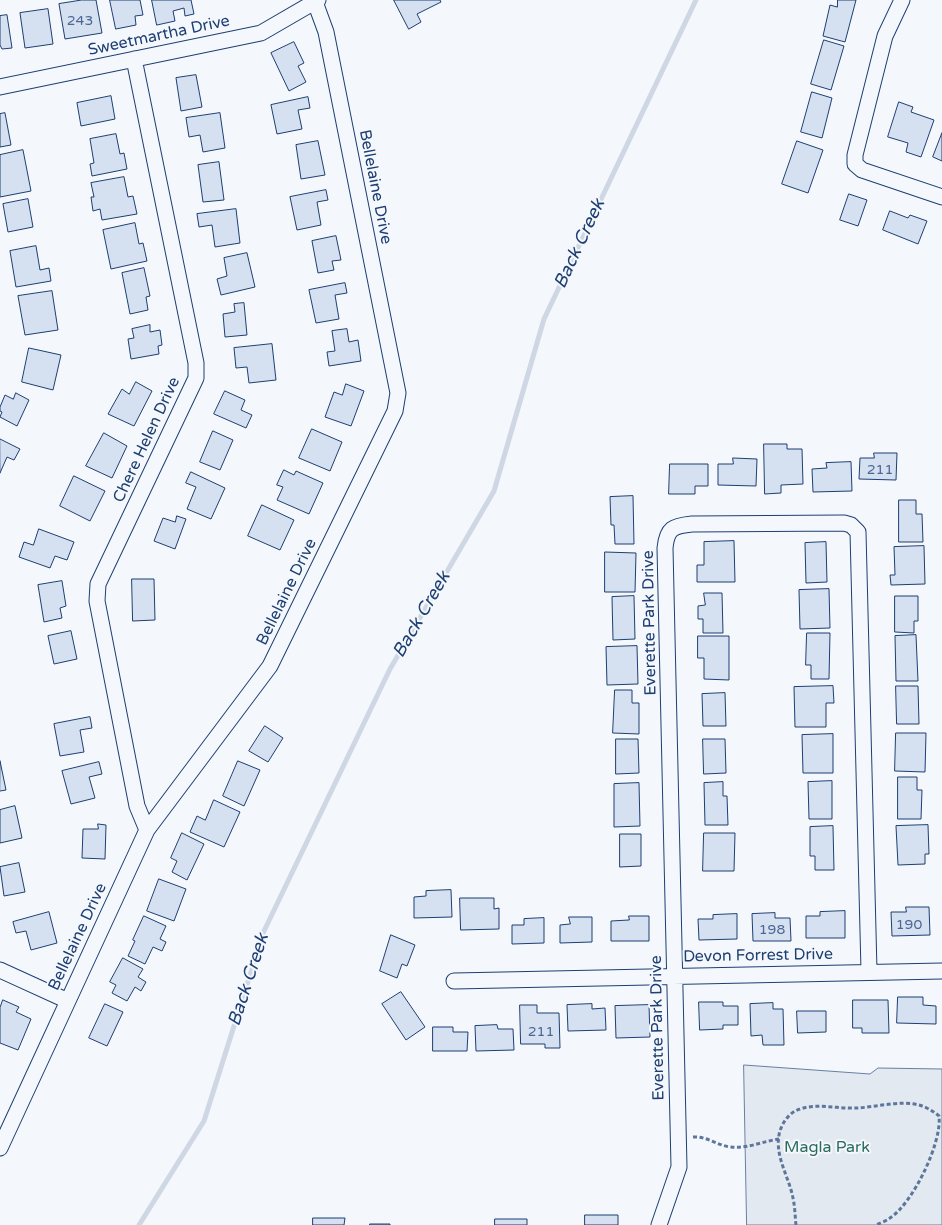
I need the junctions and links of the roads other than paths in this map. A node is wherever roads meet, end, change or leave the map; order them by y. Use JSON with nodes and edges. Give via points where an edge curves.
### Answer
{"nodes":[{"id":1,"x":902,"y":0,"type":"edge"},
{"id":2,"x":316,"y":1,"type":"edge"},
{"id":3,"x":134,"y":59,"type":"junction"},
{"id":4,"x":0,"y":87,"type":"edge"},
{"id":5,"x":942,"y":197,"type":"edge"},
{"id":6,"x":147,"y":830,"type":"junction"},
{"id":7,"x":0,"y":970,"type":"edge"},
{"id":8,"x":942,"y":971,"type":"edge"},
{"id":9,"x":869,"y":972,"type":"junction"},
{"id":10,"x":674,"y":976,"type":"junction"},
{"id":11,"x":454,"y":980,"type":"dead end"},
{"id":12,"x":68,"y":1001,"type":"junction"},
{"id":13,"x":0,"y":1148,"type":"edge"},
{"id":14,"x":659,"y":1225,"type":"edge"}],
"edges":[{"from":1,"to":5,"type":"street","via":[[885,36],[854,164],[862,170]]},
{"from":2,"to":3,"type":"street","name":"Sweetmartha Drive","via":[[261,33]]},
{"from":2,"to":6,"type":"street","name":"Bellelaine Drive","via":[[326,32],[398,393],[395,411],[270,666]]},
{"from":3,"to":4,"type":"street","name":"Sweetmartha Drive"},
{"from":3,"to":6,"type":"street","name":"Chere Helen Drive","via":[[196,364],[196,378],[98,584],[97,601],[135,796]]},
{"from":6,"to":12,"type":"street","name":"Bellelaine Drive"},
{"from":7,"to":12,"type":"street"},
{"from":8,"to":9,"type":"street","name":"Devon Forrest Drive"},
{"from":9,"to":10,"type":"street","name":"Devon Forrest Drive"},
{"from":9,"to":10,"type":"street","name":"Everette Park Drive","via":[[858,532],[844,523],[692,524],[672,528],[666,536]]},
{"from":10,"to":11,"type":"street","name":"Devon Forrest Drive"},
{"from":10,"to":14,"type":"street","name":"Everette Park Drive","via":[[679,1167]]},
{"from":12,"to":13,"type":"street","name":"Bellelaine Drive"}]}
